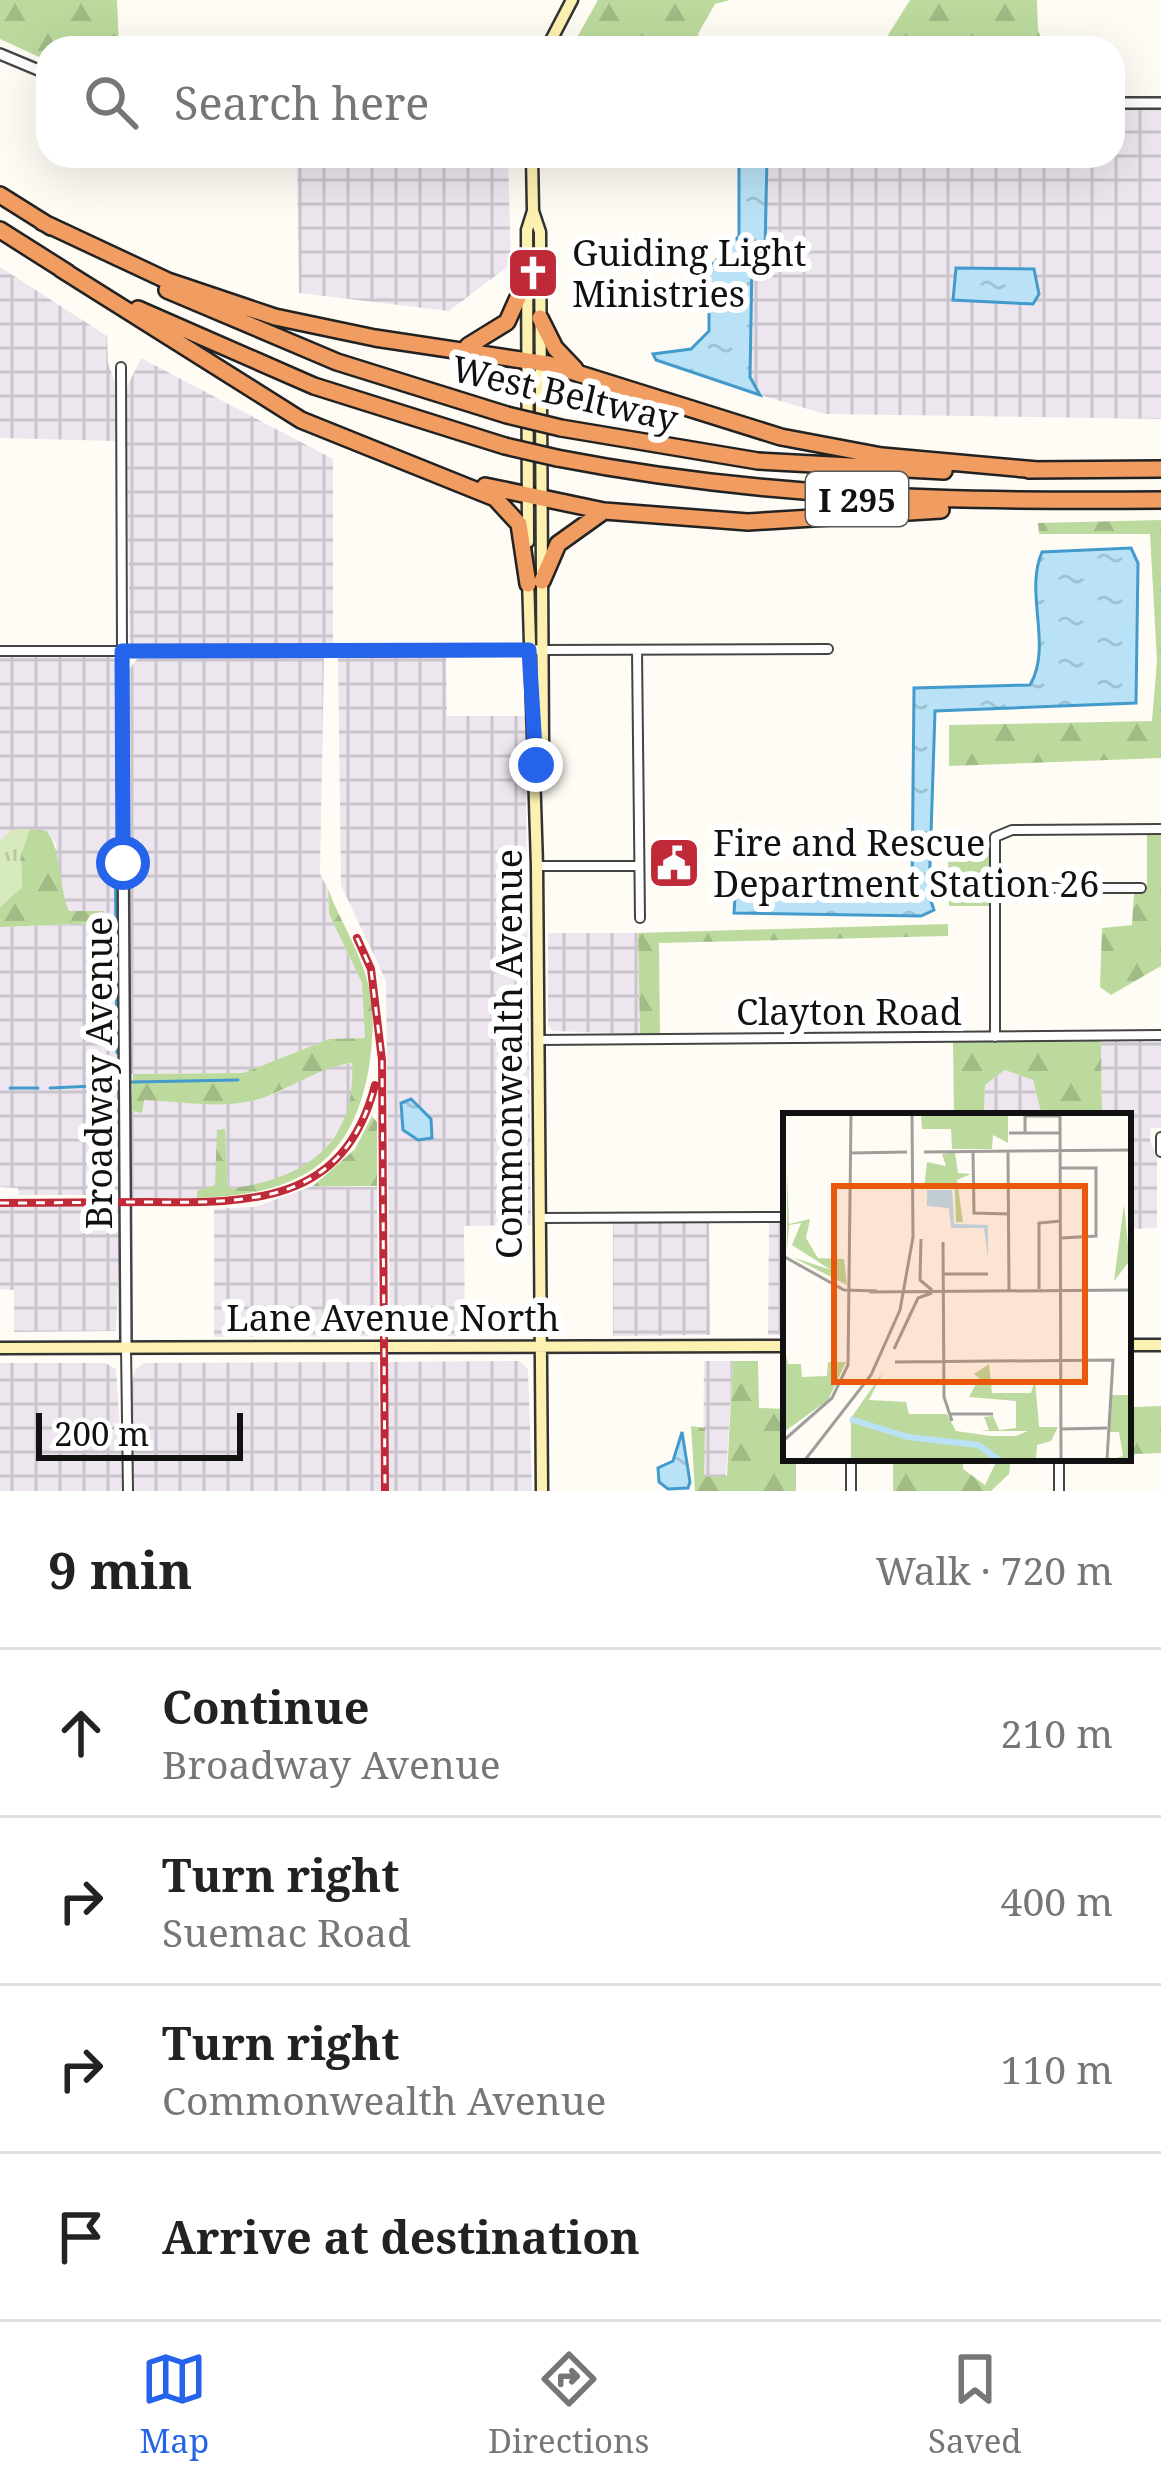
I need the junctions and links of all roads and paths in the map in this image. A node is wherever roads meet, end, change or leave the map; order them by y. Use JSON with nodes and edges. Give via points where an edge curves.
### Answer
{"nodes":[{"id":1,"x":572,"y":0,"type":"edge"},
{"id":2,"x":553,"y":36,"type":"edge"},
{"id":3,"x":0,"y":54,"type":"edge"},
{"id":4,"x":36,"y":69,"type":"edge"},
{"id":5,"x":1125,"y":103,"type":"edge"},
{"id":6,"x":1161,"y":103,"type":"edge"},
{"id":7,"x":532,"y":168,"type":"edge"},
{"id":8,"x":0,"y":195,"type":"edge"},
{"id":9,"x":533,"y":211,"type":"junction"},
{"id":10,"x":42,"y":222,"type":"junction"},
{"id":11,"x":0,"y":230,"type":"edge"},
{"id":12,"x":61,"y":269,"type":"junction"},
{"id":13,"x":526,"y":280,"type":"junction"},
{"id":14,"x":540,"y":318,"type":"junction"},
{"id":15,"x":464,"y":347,"type":"junction"},
{"id":16,"x":533,"y":362,"type":"junction"},
{"id":17,"x":121,"y":367,"type":"dead end"},
{"id":18,"x":583,"y":375,"type":"junction"},
{"id":19,"x":391,"y":456,"type":"junction"},
{"id":20,"x":1161,"y":469,"type":"edge"},
{"id":21,"x":1037,"y":470,"type":"junction"},
{"id":22,"x":534,"y":498,"type":"junction"},
{"id":23,"x":1161,"y":500,"type":"edge"},
{"id":24,"x":1062,"y":501,"type":"junction"},
{"id":25,"x":604,"y":511,"type":"junction"},
{"id":26,"x":535,"y":582,"type":"junction"},
{"id":27,"x":828,"y":649,"type":"dead end"},
{"id":28,"x":536,"y":650,"type":"junction"},
{"id":29,"x":637,"y":650,"type":"junction"},
{"id":30,"x":122,"y":651,"type":"junction"},
{"id":31,"x":0,"y":652,"type":"edge"},
{"id":32,"x":1161,"y":829,"type":"edge"},
{"id":33,"x":537,"y":866,"type":"junction"},
{"id":34,"x":638,"y":866,"type":"junction"},
{"id":35,"x":994,"y":888,"type":"junction"},
{"id":36,"x":1142,"y":889,"type":"dead end"},
{"id":37,"x":640,"y":918,"type":"dead end"},
{"id":38,"x":1161,"y":1035,"type":"edge"},
{"id":39,"x":995,"y":1037,"type":"junction"},
{"id":40,"x":538,"y":1040,"type":"junction"},
{"id":41,"x":1161,"y":1137,"type":"edge"},
{"id":42,"x":1161,"y":1152,"type":"edge"},
{"id":43,"x":783,"y":1217,"type":"edge"},
{"id":44,"x":540,"y":1218,"type":"junction"},
{"id":45,"x":783,"y":1346,"type":"edge"},
{"id":46,"x":126,"y":1347,"type":"junction"},
{"id":47,"x":0,"y":1348,"type":"edge"},
{"id":48,"x":541,"y":1348,"type":"junction"},
{"id":49,"x":1059,"y":1461,"type":"edge"},
{"id":50,"x":128,"y":1491,"type":"edge"},
{"id":51,"x":542,"y":1491,"type":"edge"},
{"id":52,"x":1060,"y":1491,"type":"edge"}],
"edges":[{"from":1,"to":2,"type":"main road"},
{"from":3,"to":4,"type":"street"},
{"from":5,"to":6,"type":"street"},
{"from":7,"to":9,"type":"main road","name":"Commonwealth Avenue"},
{"from":8,"to":10,"type":"highway","name":"West Beltway","number":"I 295"},
{"from":9,"to":13,"type":"main road","name":"Commonwealth Avenue"},
{"from":9,"to":14,"type":"main road","name":"Commonwealth Avenue"},
{"from":10,"to":15,"type":"highway","via":[[223,301],[340,332]]},
{"from":10,"to":21,"type":"highway","name":"West Beltway","number":"I 295","bridge":true,"via":[[278,340],[507,415],[794,464]]},
{"from":11,"to":12,"type":"highway","name":"West Beltway","number":"I 295"},
{"from":12,"to":19,"type":"highway","via":[[257,396]]},
{"from":12,"to":24,"type":"highway","name":"West Beltway","number":"I 295","bridge":true,"via":[[284,374],[557,458],[776,493]]},
{"from":13,"to":15,"type":"highway","via":[[499,331]]},
{"from":13,"to":16,"type":"main road","name":"Commonwealth Avenue"},
{"from":14,"to":16,"type":"main road","name":"Commonwealth Avenue"},
{"from":14,"to":18,"type":"highway","via":[[563,360]]},
{"from":15,"to":16,"type":"highway"},
{"from":16,"to":18,"type":"highway"},
{"from":16,"to":22,"type":"main road","name":"Commonwealth Avenue"},
{"from":17,"to":30,"type":"street","name":"Broadway Avenue"},
{"from":18,"to":21,"type":"highway","via":[[781,437]]},
{"from":19,"to":22,"type":"highway"},
{"from":19,"to":26,"type":"highway","via":[[495,498],[524,539]]},
{"from":20,"to":21,"type":"highway","name":"West Beltway","number":"I 295"},
{"from":22,"to":25,"type":"highway"},
{"from":22,"to":26,"type":"main road","name":"Commonwealth Avenue"},
{"from":23,"to":24,"type":"highway","name":"West Beltway","number":"I 295"},
{"from":24,"to":25,"type":"highway","via":[[776,522]]},
{"from":25,"to":26,"type":"highway","via":[[558,544]]},
{"from":26,"to":28,"type":"main road","name":"Commonwealth Avenue"},
{"from":27,"to":29,"type":"street"},
{"from":28,"to":29,"type":"street"},
{"from":28,"to":30,"type":"street"},
{"from":28,"to":33,"type":"main road","name":"Commonwealth Avenue"},
{"from":29,"to":34,"type":"street"},
{"from":30,"to":31,"type":"street"},
{"from":30,"to":46,"type":"street","name":"Broadway Avenue"},
{"from":32,"to":35,"type":"street","via":[[999,833]]},
{"from":33,"to":34,"type":"street"},
{"from":33,"to":40,"type":"main road","name":"Commonwealth Avenue"},
{"from":34,"to":37,"type":"street"},
{"from":35,"to":36,"type":"street"},
{"from":35,"to":39,"type":"street"},
{"from":38,"to":39,"type":"street","name":"Clayton Road"},
{"from":39,"to":40,"type":"street","name":"Clayton Road"},
{"from":40,"to":44,"type":"main road","name":"Commonwealth Avenue"},
{"from":41,"to":42,"type":"street"},
{"from":43,"to":44,"type":"street"},
{"from":44,"to":48,"type":"main road","name":"Commonwealth Avenue"},
{"from":45,"to":48,"type":"main road","name":"Lane Avenue North"},
{"from":46,"to":47,"type":"main road","name":"Lane Avenue North"},
{"from":46,"to":48,"type":"main road","name":"Lane Avenue North"},
{"from":46,"to":50,"type":"street","name":"Broadway Avenue"},
{"from":48,"to":51,"type":"main road","name":"Commonwealth Avenue"},
{"from":49,"to":52,"type":"street"}]}
